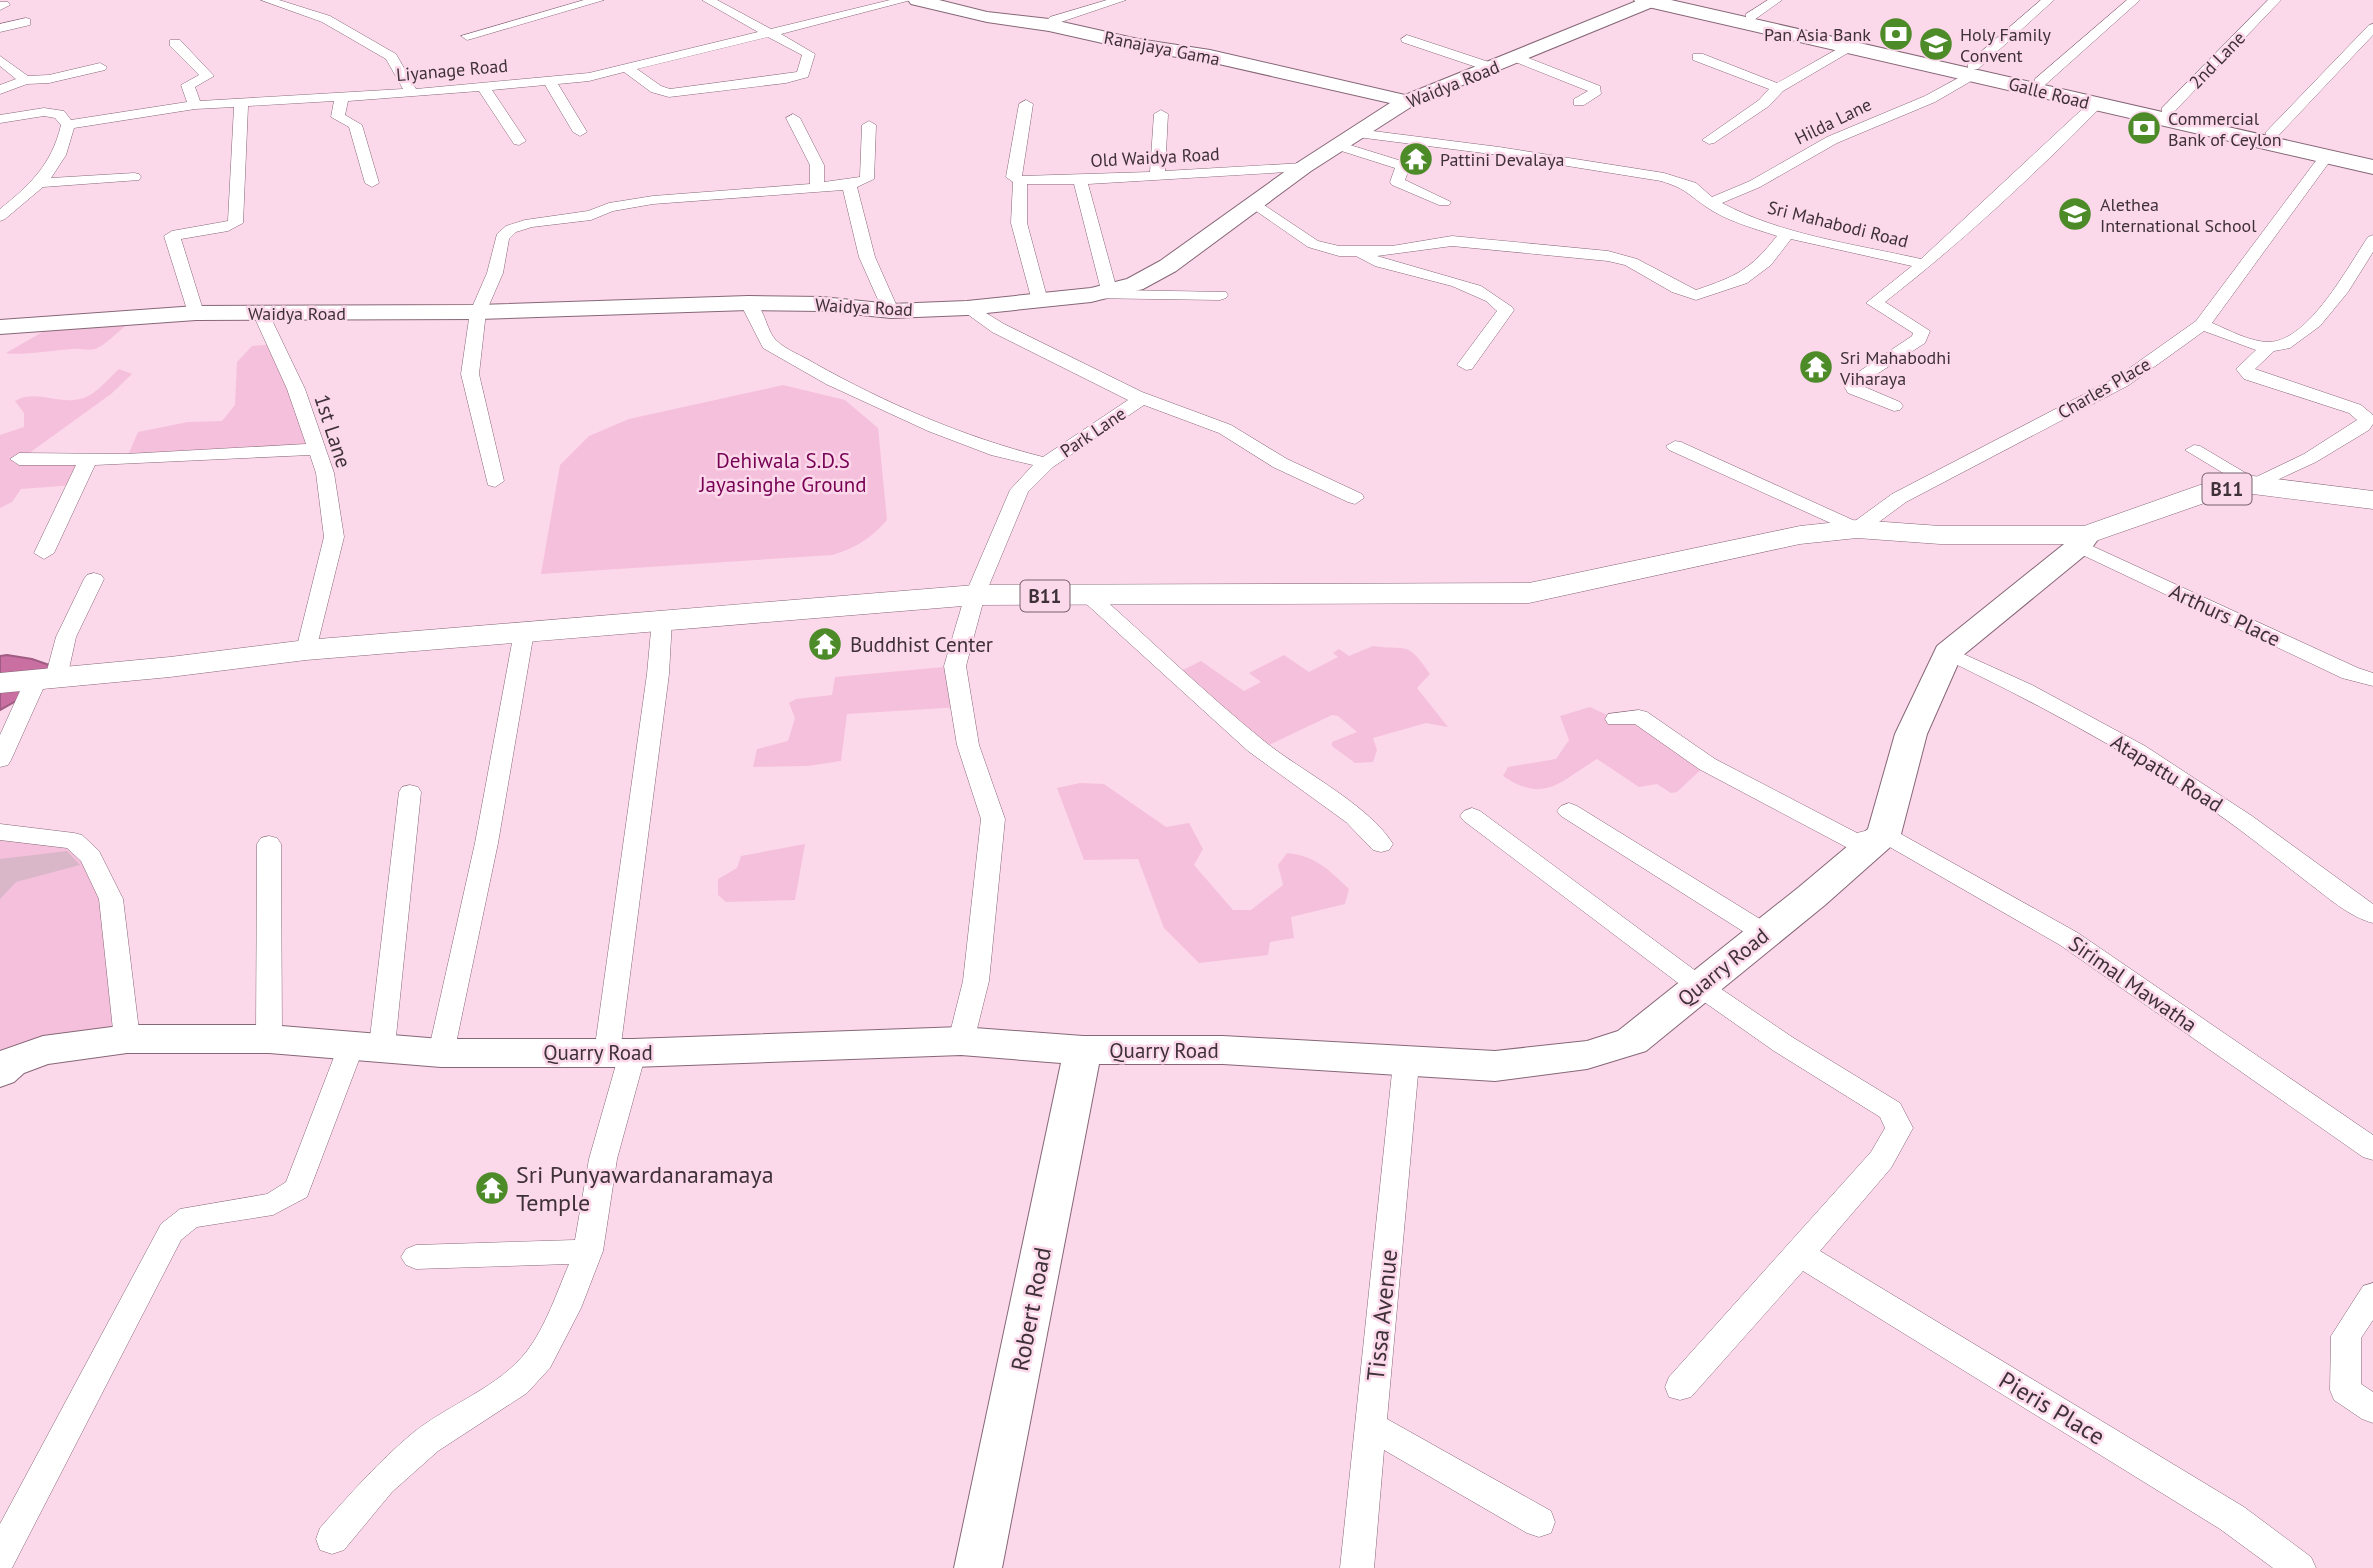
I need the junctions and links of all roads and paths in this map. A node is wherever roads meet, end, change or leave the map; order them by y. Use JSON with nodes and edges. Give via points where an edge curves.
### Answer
{"nodes":[{"id":1,"x":267,"y":0,"type":"edge"},
{"id":2,"x":598,"y":0,"type":"edge"},
{"id":3,"x":708,"y":0,"type":"edge"},
{"id":4,"x":905,"y":0,"type":"edge"},
{"id":5,"x":917,"y":0,"type":"edge"},
{"id":6,"x":1120,"y":0,"type":"edge"},
{"id":7,"x":1679,"y":0,"type":"edge"},
{"id":8,"x":1776,"y":0,"type":"edge"},
{"id":9,"x":2048,"y":0,"type":"edge"},
{"id":10,"x":2134,"y":0,"type":"edge"},
{"id":11,"x":2275,"y":0,"type":"edge"},
{"id":12,"x":1649,"y":1,"type":"edge"},
{"id":13,"x":564,"y":4,"type":"edge"},
{"id":14,"x":1750,"y":17,"type":"junction"},
{"id":15,"x":26,"y":22,"type":"dead end"},
{"id":16,"x":1049,"y":26,"type":"junction"},
{"id":17,"x":0,"y":28,"type":"edge"},
{"id":18,"x":2373,"y":28,"type":"edge"},
{"id":19,"x":770,"y":33,"type":"junction"},
{"id":20,"x":467,"y":36,"type":"dead end"},
{"id":21,"x":1407,"y":39,"type":"dead end"},
{"id":22,"x":175,"y":43,"type":"dead end"},
{"id":23,"x":1848,"y":47,"type":"junction"},
{"id":24,"x":1698,"y":57,"type":"dead end"},
{"id":25,"x":1518,"y":58,"type":"junction"},
{"id":26,"x":0,"y":60,"type":"edge"},
{"id":27,"x":100,"y":67,"type":"dead end"},
{"id":28,"x":627,"y":68,"type":"junction"},
{"id":29,"x":1493,"y":68,"type":"junction"},
{"id":30,"x":1973,"y":70,"type":"junction"},
{"id":31,"x":25,"y":80,"type":"junction"},
{"id":32,"x":548,"y":80,"type":"junction"},
{"id":33,"x":2040,"y":82,"type":"junction"},
{"id":34,"x":483,"y":86,"type":"junction"},
{"id":35,"x":1778,"y":88,"type":"junction"},
{"id":36,"x":0,"y":89,"type":"edge"},
{"id":37,"x":412,"y":93,"type":"junction"},
{"id":38,"x":342,"y":97,"type":"junction"},
{"id":39,"x":1407,"y":101,"type":"junction"},
{"id":40,"x":1579,"y":102,"type":"dead end"},
{"id":41,"x":242,"y":103,"type":"junction"},
{"id":42,"x":1026,"y":104,"type":"dead end"},
{"id":43,"x":2096,"y":104,"type":"junction"},
{"id":44,"x":195,"y":105,"type":"junction"},
{"id":45,"x":1161,"y":114,"type":"dead end"},
{"id":46,"x":2162,"y":115,"type":"junction"},
{"id":47,"x":793,"y":118,"type":"dead end"},
{"id":48,"x":0,"y":119,"type":"edge"},
{"id":49,"x":68,"y":125,"type":"junction"},
{"id":50,"x":869,"y":125,"type":"dead end"},
{"id":51,"x":580,"y":132,"type":"dead end"},
{"id":52,"x":1356,"y":133,"type":"junction"},
{"id":53,"x":2271,"y":135,"type":"junction"},
{"id":54,"x":1709,"y":140,"type":"dead end"},
{"id":55,"x":519,"y":141,"type":"dead end"},
{"id":56,"x":1336,"y":145,"type":"junction"},
{"id":57,"x":2326,"y":157,"type":"junction"},
{"id":58,"x":2373,"y":158,"type":"edge"},
{"id":59,"x":1304,"y":167,"type":"junction"},
{"id":60,"x":2373,"y":167,"type":"edge"},
{"id":61,"x":134,"y":177,"type":"dead end"},
{"id":62,"x":1157,"y":177,"type":"junction"},
{"id":63,"x":1020,"y":180,"type":"junction"},
{"id":64,"x":1080,"y":180,"type":"junction"},
{"id":65,"x":42,"y":183,"type":"junction"},
{"id":66,"x":372,"y":183,"type":"dead end"},
{"id":67,"x":849,"y":185,"type":"junction"},
{"id":68,"x":817,"y":188,"type":"junction"},
{"id":69,"x":1444,"y":202,"type":"dead end"},
{"id":70,"x":1710,"y":203,"type":"junction"},
{"id":71,"x":1253,"y":204,"type":"junction"},
{"id":72,"x":0,"y":216,"type":"edge"},
{"id":73,"x":1787,"y":234,"type":"junction"},
{"id":74,"x":2373,"y":240,"type":"edge"},
{"id":75,"x":1360,"y":253,"type":"junction"},
{"id":76,"x":1924,"y":264,"type":"junction"},
{"id":77,"x":1100,"y":293,"type":"junction"},
{"id":78,"x":1220,"y":295,"type":"dead end"},
{"id":79,"x":1040,"y":301,"type":"junction"},
{"id":80,"x":748,"y":303,"type":"junction"},
{"id":81,"x":967,"y":309,"type":"junction"},
{"id":82,"x":891,"y":311,"type":"junction"},
{"id":83,"x":478,"y":312,"type":"junction"},
{"id":84,"x":196,"y":313,"type":"junction"},
{"id":85,"x":261,"y":314,"type":"junction"},
{"id":86,"x":2202,"y":326,"type":"junction"},
{"id":87,"x":0,"y":327,"type":"edge"},
{"id":88,"x":2269,"y":347,"type":"junction"},
{"id":89,"x":1466,"y":365,"type":"dead end"},
{"id":90,"x":1136,"y":396,"type":"junction"},
{"id":91,"x":1894,"y":406,"type":"dead end"},
{"id":92,"x":1675,"y":446,"type":"dead end"},
{"id":93,"x":316,"y":449,"type":"junction"},
{"id":94,"x":2194,"y":450,"type":"dead end"},
{"id":95,"x":19,"y":459,"type":"dead end"},
{"id":96,"x":88,"y":460,"type":"junction"},
{"id":97,"x":1046,"y":463,"type":"junction"},
{"id":98,"x":495,"y":481,"type":"dead end"},
{"id":99,"x":2253,"y":485,"type":"junction"},
{"id":100,"x":1355,"y":498,"type":"dead end"},
{"id":101,"x":2373,"y":500,"type":"edge"},
{"id":102,"x":1857,"y":529,"type":"junction"},
{"id":103,"x":2083,"y":541,"type":"junction"},
{"id":104,"x":44,"y":554,"type":"dead end"},
{"id":105,"x":94,"y":579,"type":"dead end"},
{"id":106,"x":975,"y":595,"type":"junction"},
{"id":107,"x":1089,"y":596,"type":"junction"},
{"id":108,"x":662,"y":620,"type":"junction"},
{"id":109,"x":524,"y":632,"type":"junction"},
{"id":110,"x":306,"y":650,"type":"junction"},
{"id":111,"x":1948,"y":653,"type":"junction"},
{"id":112,"x":46,"y":679,"type":"junction"},
{"id":113,"x":2373,"y":680,"type":"edge"},
{"id":114,"x":0,"y":684,"type":"edge"},
{"id":115,"x":1616,"y":719,"type":"dead end"},
{"id":116,"x":0,"y":760,"type":"edge"},
{"id":117,"x":410,"y":792,"type":"dead end"},
{"id":118,"x":1569,"y":811,"type":"dead end"},
{"id":119,"x":1472,"y":816,"type":"dead end"},
{"id":120,"x":0,"y":832,"type":"edge"},
{"id":121,"x":1884,"y":834,"type":"junction"},
{"id":122,"x":269,"y":844,"type":"dead end"},
{"id":123,"x":1381,"y":844,"type":"dead end"},
{"id":124,"x":2373,"y":915,"type":"edge"},
{"id":125,"x":1764,"y":933,"type":"junction"},
{"id":126,"x":1699,"y":986,"type":"junction"},
{"id":127,"x":127,"y":1039,"type":"junction"},
{"id":128,"x":270,"y":1039,"type":"junction"},
{"id":129,"x":961,"y":1041,"type":"junction"},
{"id":130,"x":367,"y":1045,"type":"junction"},
{"id":131,"x":1083,"y":1050,"type":"junction"},
{"id":132,"x":441,"y":1052,"type":"junction"},
{"id":133,"x":620,"y":1053,"type":"junction"},
{"id":134,"x":1406,"y":1063,"type":"junction"},
{"id":135,"x":0,"y":1072,"type":"edge"},
{"id":136,"x":2373,"y":1149,"type":"edge"},
{"id":137,"x":588,"y":1251,"type":"junction"},
{"id":138,"x":1800,"y":1254,"type":"junction"},
{"id":139,"x":416,"y":1257,"type":"dead end"},
{"id":140,"x":2373,"y":1295,"type":"edge"},
{"id":141,"x":1681,"y":1387,"type":"dead end"},
{"id":142,"x":2373,"y":1409,"type":"edge"},
{"id":143,"x":1371,"y":1426,"type":"junction"},
{"id":144,"x":1539,"y":1522,"type":"dead end"},
{"id":145,"x":332,"y":1539,"type":"dead end"},
{"id":146,"x":0,"y":1557,"type":"edge"},
{"id":147,"x":978,"y":1568,"type":"edge"},
{"id":148,"x":1357,"y":1568,"type":"edge"},
{"id":149,"x":2299,"y":1568,"type":"edge"}],
"edges":[{"from":1,"to":37,"type":"street","via":[[326,19],[391,57]]},
{"from":2,"to":13,"type":"street"},
{"from":3,"to":19,"type":"street"},
{"from":4,"to":19,"type":"street","name":"Liyanage Road"},
{"from":5,"to":16,"type":"street","name":"Ranajaya Gama"},
{"from":6,"to":16,"type":"street","via":[[1054,20]]},
{"from":7,"to":14,"type":"highway","name":"Galle Road"},
{"from":8,"to":14,"type":"street"},
{"from":9,"to":30,"type":"street","name":"Hilda Lane"},
{"from":10,"to":33,"type":"street"},
{"from":11,"to":46,"type":"street","name":"2nd Lane"},
{"from":12,"to":23,"type":"highway","name":"Galle Road"},
{"from":12,"to":25,"type":"street","name":"Waidya Road"},
{"from":13,"to":20,"type":"street"},
{"from":14,"to":30,"type":"highway","name":"Galle Road"},
{"from":15,"to":17,"type":"street"},
{"from":16,"to":39,"type":"street","name":"Ranajaya Gama","via":[[1210,56]]},
{"from":18,"to":53,"type":"street"},
{"from":19,"to":28,"type":"street","name":"Liyanage Road"},
{"from":19,"to":28,"type":"street","via":[[809,54],[803,74],[669,93]]},
{"from":21,"to":29,"type":"street"},
{"from":22,"to":44,"type":"street","via":[[207,76],[188,85]]},
{"from":23,"to":30,"type":"highway","name":"Galle Road"},
{"from":23,"to":35,"type":"street"},
{"from":24,"to":35,"type":"street"},
{"from":25,"to":29,"type":"street","name":"Waidya Road"},
{"from":25,"to":40,"type":"street","via":[[1595,89]]},
{"from":26,"to":31,"type":"street"},
{"from":27,"to":31,"type":"street"},
{"from":28,"to":32,"type":"street","name":"Liyanage Road"},
{"from":29,"to":39,"type":"street","name":"Waidya Road"},
{"from":30,"to":33,"type":"highway","name":"Galle Road"},
{"from":30,"to":43,"type":"highway","name":"Galle Road"},
{"from":30,"to":70,"type":"street","name":"Hilda Lane","via":[[1930,99],[1832,140],[1755,184]]},
{"from":31,"to":36,"type":"street"},
{"from":32,"to":34,"type":"street","name":"Liyanage Road"},
{"from":32,"to":51,"type":"street"},
{"from":33,"to":46,"type":"highway","name":"Galle Road"},
{"from":34,"to":37,"type":"street","name":"Liyanage Road"},
{"from":34,"to":55,"type":"street"},
{"from":35,"to":54,"type":"street","via":[[1764,103]]},
{"from":37,"to":38,"type":"street","name":"Liyanage Road"},
{"from":38,"to":41,"type":"street","name":"Liyanage Road"},
{"from":38,"to":66,"type":"street","via":[[338,117],[355,125]]},
{"from":39,"to":52,"type":"street","name":"Waidya Road"},
{"from":41,"to":44,"type":"street","name":"Liyanage Road"},
{"from":41,"to":84,"type":"street","via":[[235,223],[172,236]]},
{"from":42,"to":63,"type":"street","via":[[1013,177]]},
{"from":43,"to":46,"type":"highway","name":"Galle Road"},
{"from":43,"to":76,"type":"street","name":"Sri Mahabodi Road"},
{"from":44,"to":49,"type":"street","name":"Liyanage Road"},
{"from":45,"to":62,"type":"street"},
{"from":46,"to":53,"type":"highway","name":"Galle Road"},
{"from":46,"to":57,"type":"highway","name":"Galle Road"},
{"from":47,"to":68,"type":"street","via":[[817,165]]},
{"from":48,"to":49,"type":"street","via":[[44,112],[59,114]]},
{"from":49,"to":65,"type":"street","via":[[64,148]]},
{"from":50,"to":67,"type":"street","via":[[867,179]]},
{"from":52,"to":56,"type":"street","name":"Waidya Road"},
{"from":52,"to":70,"type":"street","name":"Sri Mahabodi Road","via":[[1664,177],[1691,187]]},
{"from":53,"to":58,"type":"highway","name":"Galle Road"},
{"from":56,"to":59,"type":"street","name":"Waidya Road"},
{"from":56,"to":69,"type":"street","via":[[1402,166],[1396,181]]},
{"from":57,"to":60,"type":"highway","name":"Galle Road"},
{"from":57,"to":86,"type":"street","name":"Charles Place"},
{"from":59,"to":62,"type":"street","name":"Old Waidya Road"},
{"from":59,"to":71,"type":"street","name":"Waidya Road"},
{"from":61,"to":65,"type":"street"},
{"from":62,"to":64,"type":"street","name":"Old Waidya Road"},
{"from":63,"to":64,"type":"street"},
{"from":63,"to":79,"type":"street","via":[[1019,223]]},
{"from":64,"to":77,"type":"street","name":"Old Waidya Road"},
{"from":65,"to":72,"type":"street"},
{"from":67,"to":68,"type":"street"},
{"from":67,"to":82,"type":"street","via":[[867,257]]},
{"from":68,"to":83,"type":"street","via":[[653,200],[511,229],[502,237],[495,272]]},
{"from":70,"to":73,"type":"street","name":"Sri Mahabodi Road","via":[[1740,219]]},
{"from":71,"to":75,"type":"street","via":[[1313,244]]},
{"from":71,"to":77,"type":"street","name":"Waidya Road","via":[[1168,266],[1135,284]]},
{"from":73,"to":75,"type":"street","via":[[1765,262],[1741,280],[1696,295],[1631,262],[1608,256],[1452,241]]},
{"from":73,"to":76,"type":"street","name":"Sri Mahabodi Road"},
{"from":74,"to":88,"type":"street","via":[[2321,319],[2287,343]]},
{"from":75,"to":89,"type":"street","via":[[1387,266],[1494,297],[1506,310]]},
{"from":76,"to":91,"type":"street","via":[[1874,303],[1922,331],[1919,339],[1851,383],[1854,389]]},
{"from":77,"to":78,"type":"street"},
{"from":77,"to":79,"type":"street","name":"Waidya Road"},
{"from":79,"to":81,"type":"street","name":"Waidya Road"},
{"from":80,"to":82,"type":"street","name":"Waidya Road"},
{"from":80,"to":83,"type":"street","name":"Waidya Road"},
{"from":80,"to":97,"type":"street","via":[[769,344],[832,380],[947,432]]},
{"from":81,"to":82,"type":"street","name":"Waidya Road"},
{"from":81,"to":90,"type":"street","name":"Park Lane"},
{"from":83,"to":85,"type":"street","name":"Waidya Road"},
{"from":83,"to":98,"type":"street","via":[[470,374]]},
{"from":84,"to":85,"type":"street","name":"Waidya Road"},
{"from":84,"to":87,"type":"street","name":"Waidya Road"},
{"from":85,"to":93,"type":"street","name":"1st Lane","via":[[296,389]]},
{"from":86,"to":88,"type":"street"},
{"from":86,"to":102,"type":"street","name":"Charles Place","via":[[2123,381],[1899,498]]},
{"from":88,"to":99,"type":"street","via":[[2245,369],[2250,375],[2355,409],[2366,420],[2310,458]]},
{"from":90,"to":97,"type":"street","name":"Park Lane","via":[[1137,402]]},
{"from":90,"to":100,"type":"street","via":[[1225,429],[1280,463]]},
{"from":92,"to":102,"type":"street"},
{"from":93,"to":96,"type":"street"},
{"from":93,"to":110,"type":"street","name":"1st Lane","via":[[326,473],[334,537]]},
{"from":94,"to":99,"type":"street"},
{"from":95,"to":96,"type":"street"},
{"from":96,"to":104,"type":"street"},
{"from":97,"to":106,"type":"street","name":"Park Lane","via":[[1018,490]]},
{"from":99,"to":101,"type":"main road","number":"B11"},
{"from":99,"to":103,"type":"main road","number":"B11","via":[[2211,491]]},
{"from":102,"to":103,"type":"main road","number":"B11"},
{"from":102,"to":107,"type":"main road","number":"B11","via":[[1800,535],[1530,593]]},
{"from":103,"to":111,"type":"street"},
{"from":103,"to":113,"type":"street","name":"Arthurs Place","via":[[2350,673]]},
{"from":105,"to":112,"type":"street"},
{"from":106,"to":107,"type":"main road","number":"B11"},
{"from":106,"to":108,"type":"main road","number":"B11"},
{"from":106,"to":129,"type":"street","name":"Park Lane","via":[[955,670],[968,745],[993,819],[976,981]]},
{"from":107,"to":123,"type":"street","via":[[1256,746],[1354,817]]},
{"from":108,"to":109,"type":"main road","number":"B11"},
{"from":108,"to":133,"type":"street"},
{"from":109,"to":110,"type":"main road","number":"B11"},
{"from":109,"to":132,"type":"street","via":[[492,822]]},
{"from":110,"to":112,"type":"main road","number":"B11"},
{"from":111,"to":121,"type":"street","via":[[1911,734]]},
{"from":111,"to":124,"type":"street","name":"Atapattu Road","via":[[2037,694],[2166,770]]},
{"from":112,"to":114,"type":"main road","number":"B11"},
{"from":112,"to":116,"type":"street"},
{"from":115,"to":121,"type":"street","via":[[1639,717],[1707,764],[1854,841]]},
{"from":117,"to":130,"type":"street"},
{"from":118,"to":125,"type":"street"},
{"from":119,"to":126,"type":"street"},
{"from":120,"to":127,"type":"street","via":[[74,841],[91,857],[111,899]]},
{"from":121,"to":125,"type":"street","name":"Quarry Road"},
{"from":121,"to":136,"type":"street","name":"Sirimal Mawatha","via":[[2069,939]]},
{"from":122,"to":128,"type":"street"},
{"from":125,"to":126,"type":"street","name":"Quarry Road"},
{"from":126,"to":134,"type":"street","name":"Quarry Road","via":[[1632,1041],[1587,1055],[1495,1066]]},
{"from":126,"to":138,"type":"street","via":[[1890,1110],[1899,1128],[1881,1160]]},
{"from":127,"to":128,"type":"street","name":"Quarry Road"},
{"from":127,"to":135,"type":"street","name":"Quarry Road","via":[[43,1050],[9,1063]]},
{"from":128,"to":130,"type":"street","name":"Quarry Road"},
{"from":129,"to":131,"type":"street","name":"Quarry Road"},
{"from":129,"to":133,"type":"street","name":"Quarry Road"},
{"from":130,"to":132,"type":"street","name":"Quarry Road"},
{"from":130,"to":146,"type":"street","via":[[297,1189],[273,1204],[190,1217],[171,1233]]},
{"from":131,"to":134,"type":"street","name":"Quarry Road","via":[[1223,1050]]},
{"from":131,"to":147,"type":"street","name":"Robert Road"},
{"from":132,"to":133,"type":"street","name":"Quarry Road"},
{"from":133,"to":137,"type":"street"},
{"from":134,"to":143,"type":"street","name":"Tissa Avenue"},
{"from":137,"to":139,"type":"street"},
{"from":137,"to":145,"type":"street","via":[[566,1308],[539,1359],[516,1384],[427,1441],[381,1482]]},
{"from":138,"to":141,"type":"street"},
{"from":138,"to":149,"type":"street","name":"Pieris Place","via":[[2232,1518]]},
{"from":140,"to":142,"type":"street","via":[[2346,1336],[2345,1390]]},
{"from":143,"to":144,"type":"street"},
{"from":143,"to":148,"type":"street","name":"Tissa Avenue"}]}
